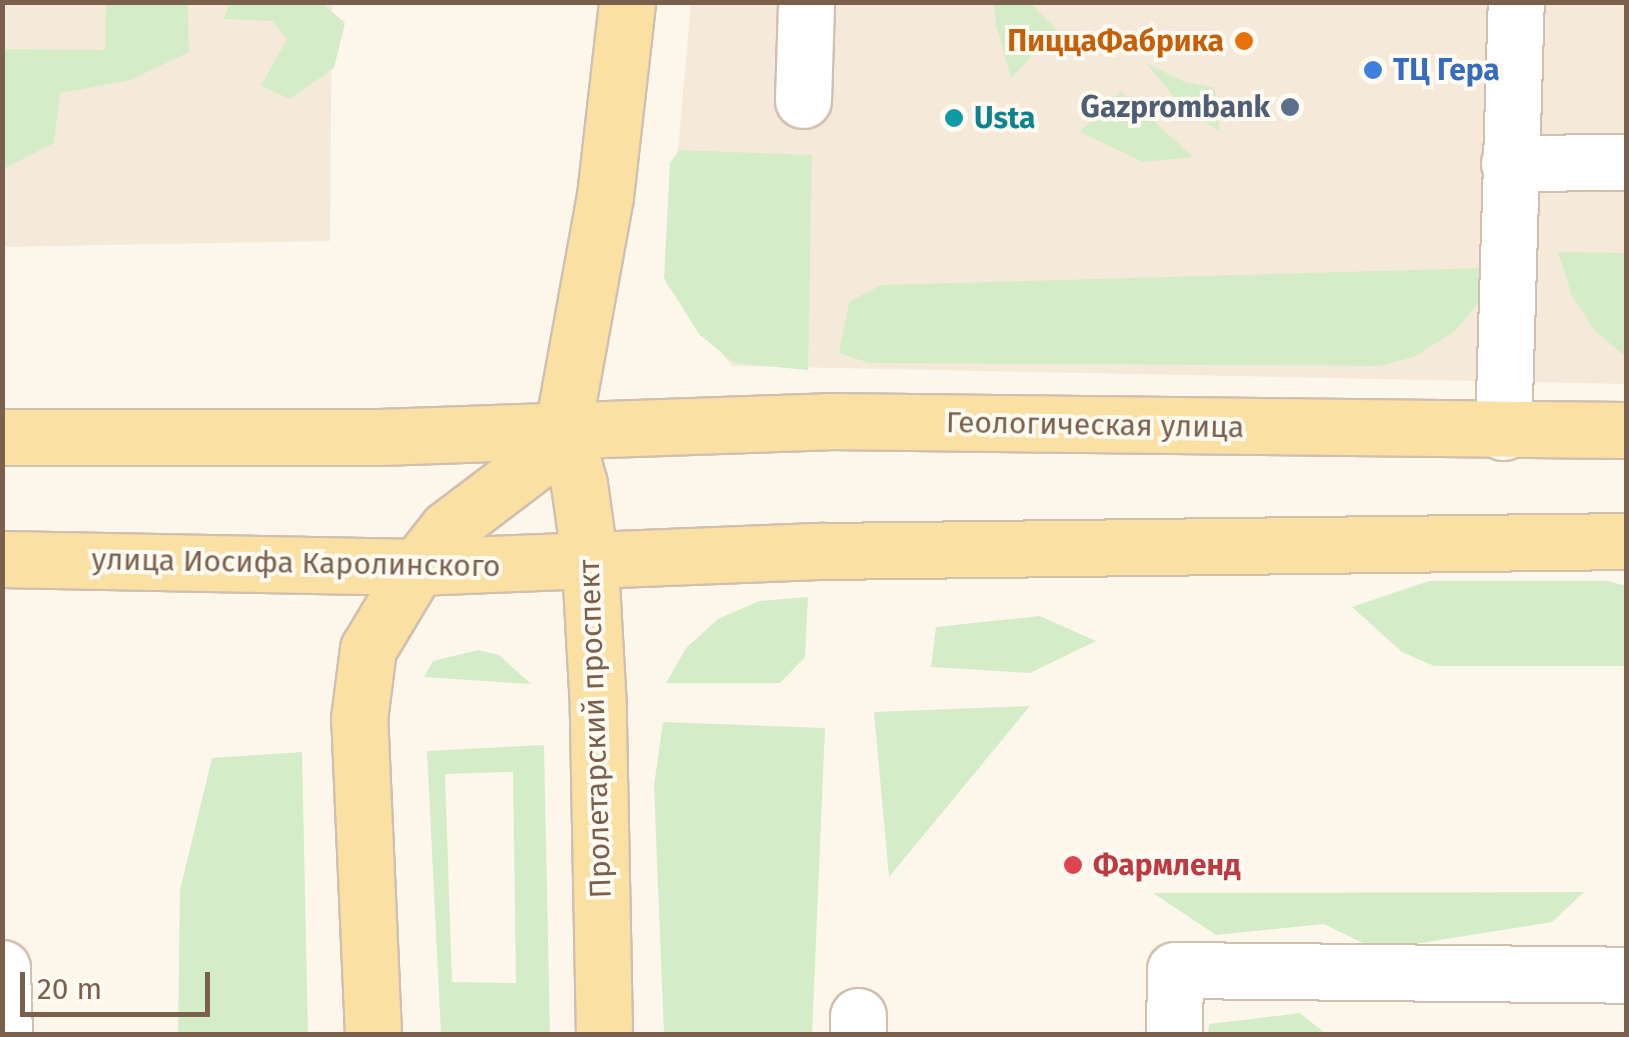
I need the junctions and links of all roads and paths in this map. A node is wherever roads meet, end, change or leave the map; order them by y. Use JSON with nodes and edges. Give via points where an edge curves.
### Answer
{"nodes":[{"id":1,"x":627,"y":2,"type":"edge"},
{"id":2,"x":806,"y":2,"type":"edge"},
{"id":3,"x":1516,"y":2,"type":"edge"},
{"id":4,"x":803,"y":100,"type":"dead end"},
{"id":5,"x":1498,"y":135,"type":"junction"},
{"id":6,"x":1626,"y":162,"type":"edge"},
{"id":7,"x":563,"y":427,"type":"junction"},
{"id":8,"x":1626,"y":430,"type":"edge"},
{"id":9,"x":1503,"y":432,"type":"junction"},
{"id":10,"x":2,"y":437,"type":"edge"},
{"id":11,"x":1626,"y":541,"type":"edge"},
{"id":12,"x":2,"y":559,"type":"edge"},
{"id":13,"x":590,"y":563,"type":"junction"},
{"id":14,"x":417,"y":566,"type":"junction"},
{"id":15,"x":2,"y":968,"type":"edge"},
{"id":16,"x":1626,"y":974,"type":"edge"},
{"id":17,"x":4,"y":1034,"type":"edge"},
{"id":18,"x":372,"y":1034,"type":"edge"},
{"id":19,"x":604,"y":1034,"type":"edge"},
{"id":20,"x":1174,"y":1034,"type":"edge"}],
"edges":[{"from":1,"to":7,"type":"main road","name":"Пролетарский проспект","via":[[605,196]]},
{"from":2,"to":4,"type":"lane"},
{"from":3,"to":5,"type":"lane"},
{"from":5,"to":6,"type":"lane"},
{"from":5,"to":9,"type":"lane"},
{"from":7,"to":9,"type":"main road","name":"Геологическая улица","via":[[828,421]]},
{"from":7,"to":10,"type":"main road","via":[[379,437]]},
{"from":7,"to":13,"type":"main road","name":"Пролетарский проспект","via":[[580,484]]},
{"from":7,"to":14,"type":"main road","name":"Пролетарский проспект","via":[[538,460],[446,529]]},
{"from":8,"to":9,"type":"main road","name":"Геологическая улица"},
{"from":11,"to":13,"type":"main road","via":[[824,550]]},
{"from":12,"to":14,"type":"main road","name":"улица Иосифа Каролинского"},
{"from":13,"to":14,"type":"main road","name":"улица Иосифа Каролинского"},
{"from":13,"to":19,"type":"main road","name":"Пролетарский проспект"},
{"from":14,"to":18,"type":"main road","name":"Пролетарский проспект","via":[[368,648],[359,719]]},
{"from":15,"to":17,"type":"lane"},
{"from":16,"to":20,"type":"lane","via":[[1174,970]]}]}
